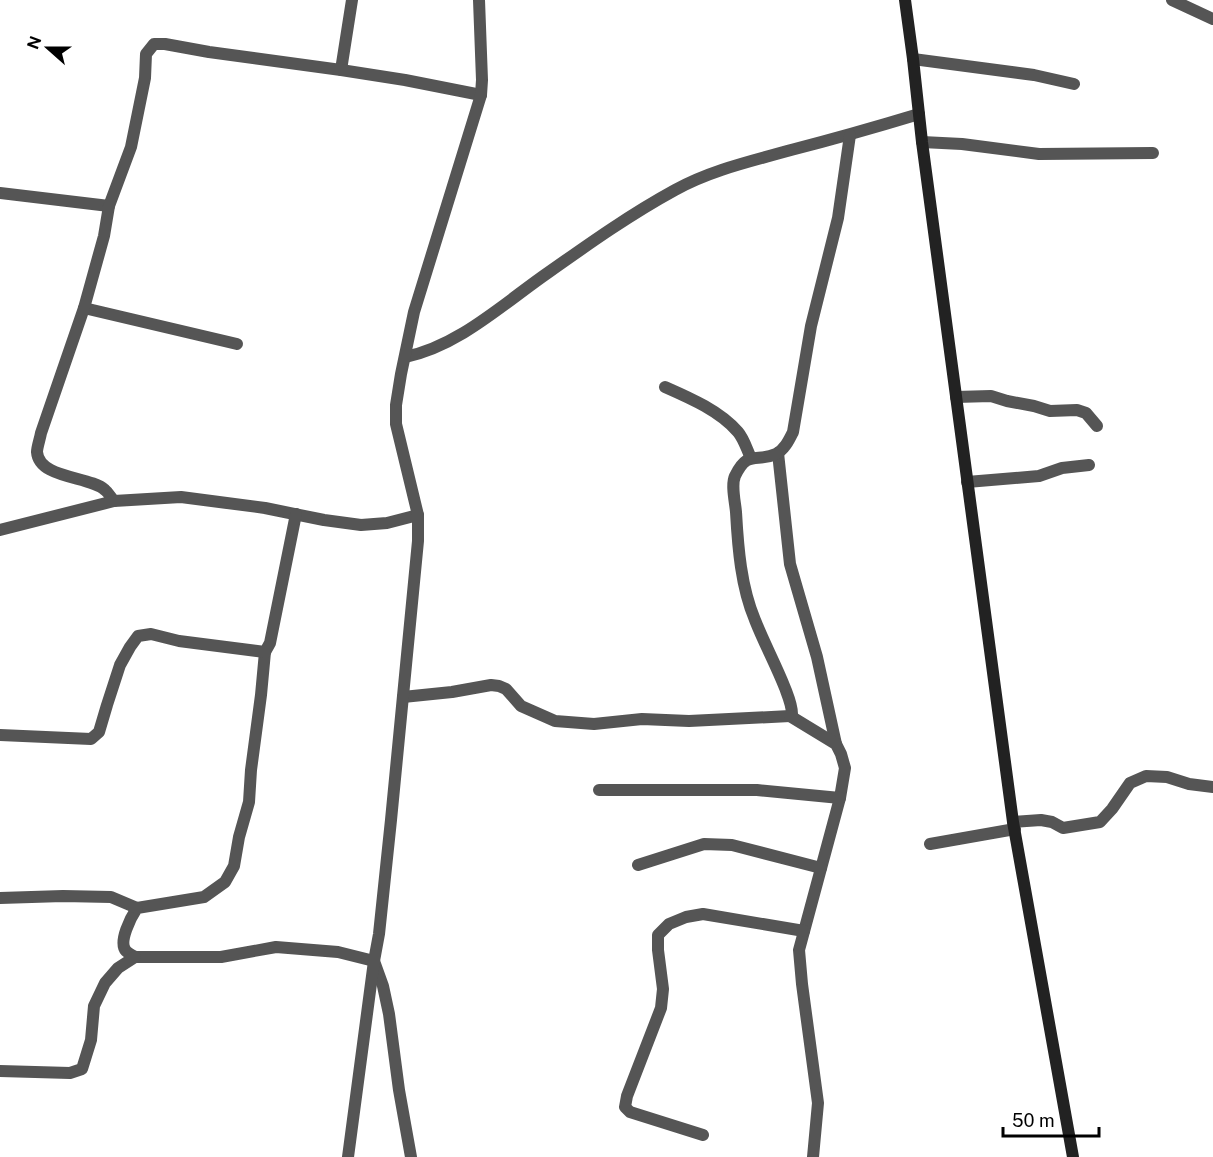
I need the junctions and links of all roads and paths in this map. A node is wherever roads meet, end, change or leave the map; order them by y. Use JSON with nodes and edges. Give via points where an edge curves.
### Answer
{"nodes":[{"id":1,"x":352,"y":0,"type":"edge"},
{"id":2,"x":479,"y":0,"type":"edge"},
{"id":3,"x":905,"y":0,"type":"edge"},
{"id":4,"x":1172,"y":0,"type":"edge"},
{"id":5,"x":1213,"y":19,"type":"edge"},
{"id":6,"x":913,"y":59,"type":"junction"},
{"id":7,"x":341,"y":70,"type":"junction"},
{"id":8,"x":1074,"y":84,"type":"dead end"},
{"id":9,"x":481,"y":95,"type":"junction"},
{"id":10,"x":919,"y":114,"type":"junction"},
{"id":11,"x":850,"y":135,"type":"junction"},
{"id":12,"x":922,"y":142,"type":"junction"},
{"id":13,"x":1153,"y":153,"type":"dead end"},
{"id":14,"x":0,"y":193,"type":"edge"},
{"id":15,"x":109,"y":206,"type":"junction"},
{"id":16,"x":84,"y":308,"type":"junction"},
{"id":17,"x":237,"y":344,"type":"dead end"},
{"id":18,"x":405,"y":357,"type":"junction"},
{"id":19,"x":665,"y":387,"type":"dead end"},
{"id":20,"x":956,"y":397,"type":"junction"},
{"id":21,"x":1097,"y":426,"type":"dead end"},
{"id":22,"x":778,"y":453,"type":"junction"},
{"id":23,"x":751,"y":458,"type":"junction"},
{"id":24,"x":1089,"y":465,"type":"dead end"},
{"id":25,"x":967,"y":482,"type":"junction"},
{"id":26,"x":114,"y":501,"type":"junction"},
{"id":27,"x":296,"y":514,"type":"junction"},
{"id":28,"x":418,"y":515,"type":"junction"},
{"id":29,"x":0,"y":530,"type":"edge"},
{"id":30,"x":264,"y":652,"type":"junction"},
{"id":31,"x":403,"y":697,"type":"junction"},
{"id":32,"x":790,"y":716,"type":"junction"},
{"id":33,"x":0,"y":735,"type":"edge"},
{"id":34,"x":836,"y":744,"type":"junction"},
{"id":35,"x":1213,"y":787,"type":"edge"},
{"id":36,"x":599,"y":790,"type":"dead end"},
{"id":37,"x":840,"y":798,"type":"junction"},
{"id":38,"x":1014,"y":826,"type":"junction"},
{"id":39,"x":930,"y":844,"type":"dead end"},
{"id":40,"x":638,"y":865,"type":"dead end"},
{"id":41,"x":821,"y":868,"type":"junction"},
{"id":42,"x":0,"y":898,"type":"edge"},
{"id":43,"x":137,"y":908,"type":"junction"},
{"id":44,"x":804,"y":931,"type":"junction"},
{"id":45,"x":135,"y":957,"type":"junction"},
{"id":46,"x":374,"y":962,"type":"junction"},
{"id":47,"x":0,"y":1071,"type":"edge"},
{"id":48,"x":703,"y":1135,"type":"dead end"},
{"id":49,"x":348,"y":1157,"type":"edge"},
{"id":50,"x":411,"y":1157,"type":"edge"},
{"id":51,"x":813,"y":1157,"type":"edge"},
{"id":52,"x":1073,"y":1157,"type":"edge"}],
"edges":[{"from":1,"to":7,"type":"street"},
{"from":2,"to":9,"type":"street"},
{"from":3,"to":6,"type":"main road"},
{"from":4,"to":5,"type":"street"},
{"from":6,"to":8,"type":"street"},
{"from":6,"to":10,"type":"main road"},
{"from":7,"to":9,"type":"street"},
{"from":7,"to":15,"type":"street","via":[[154,44],[146,54],[131,147]]},
{"from":9,"to":18,"type":"street","via":[[414,312]]},
{"from":10,"to":11,"type":"street"},
{"from":10,"to":12,"type":"main road"},
{"from":11,"to":18,"type":"street","via":[[688,183],[636,212],[472,327],[431,350]]},
{"from":11,"to":22,"type":"street","via":[[838,218],[811,326],[793,432]]},
{"from":12,"to":13,"type":"street","via":[[1039,154]]},
{"from":12,"to":20,"type":"main road"},
{"from":14,"to":15,"type":"street"},
{"from":15,"to":16,"type":"street"},
{"from":16,"to":17,"type":"street"},
{"from":16,"to":26,"type":"street","via":[[37,453],[42,464],[58,474],[105,489]]},
{"from":18,"to":28,"type":"street","via":[[396,424]]},
{"from":19,"to":23,"type":"street","via":[[720,417],[739,433]]},
{"from":20,"to":21,"type":"street","via":[[991,396],[1050,411],[1077,410],[1086,413]]},
{"from":20,"to":25,"type":"main road"},
{"from":22,"to":23,"type":"street"},
{"from":22,"to":34,"type":"street","via":[[790,564],[817,657]]},
{"from":23,"to":32,"type":"street","via":[[741,464],[734,479],[742,570],[754,619],[792,709]]},
{"from":24,"to":25,"type":"street","via":[[1039,476]]},
{"from":25,"to":38,"type":"main road"},
{"from":26,"to":27,"type":"street","via":[[181,497]]},
{"from":26,"to":29,"type":"street"},
{"from":27,"to":28,"type":"street","via":[[361,525]]},
{"from":27,"to":30,"type":"street","via":[[270,643]]},
{"from":28,"to":31,"type":"street"},
{"from":30,"to":33,"type":"street","via":[[151,634],[138,636],[120,665],[99,732],[91,739]]},
{"from":30,"to":43,"type":"street","via":[[249,802],[234,866],[225,882],[204,897]]},
{"from":31,"to":32,"type":"street","via":[[499,686],[521,706],[555,721],[594,724],[642,719]]},
{"from":31,"to":46,"type":"street"},
{"from":32,"to":34,"type":"street"},
{"from":34,"to":37,"type":"street","via":[[845,768]]},
{"from":35,"to":38,"type":"street","via":[[1146,776],[1130,783],[1100,822],[1063,828],[1041,820]]},
{"from":36,"to":37,"type":"street","via":[[757,790]]},
{"from":37,"to":41,"type":"street"},
{"from":38,"to":39,"type":"street"},
{"from":38,"to":52,"type":"main road"},
{"from":40,"to":41,"type":"street","via":[[704,844],[732,845]]},
{"from":41,"to":44,"type":"street"},
{"from":42,"to":43,"type":"street","via":[[111,897]]},
{"from":43,"to":45,"type":"street","via":[[123,943],[125,951]]},
{"from":44,"to":48,"type":"street","via":[[703,914],[669,924],[658,935],[661,1008],[625,1107],[630,1112]]},
{"from":44,"to":51,"type":"street","via":[[799,950],[818,1103]]},
{"from":45,"to":46,"type":"street","via":[[221,957],[276,947],[338,952]]},
{"from":45,"to":47,"type":"street","via":[[117,968],[94,1006],[91,1040],[82,1069],[70,1073]]},
{"from":46,"to":49,"type":"street"},
{"from":46,"to":50,"type":"street","via":[[389,1014]]}]}
